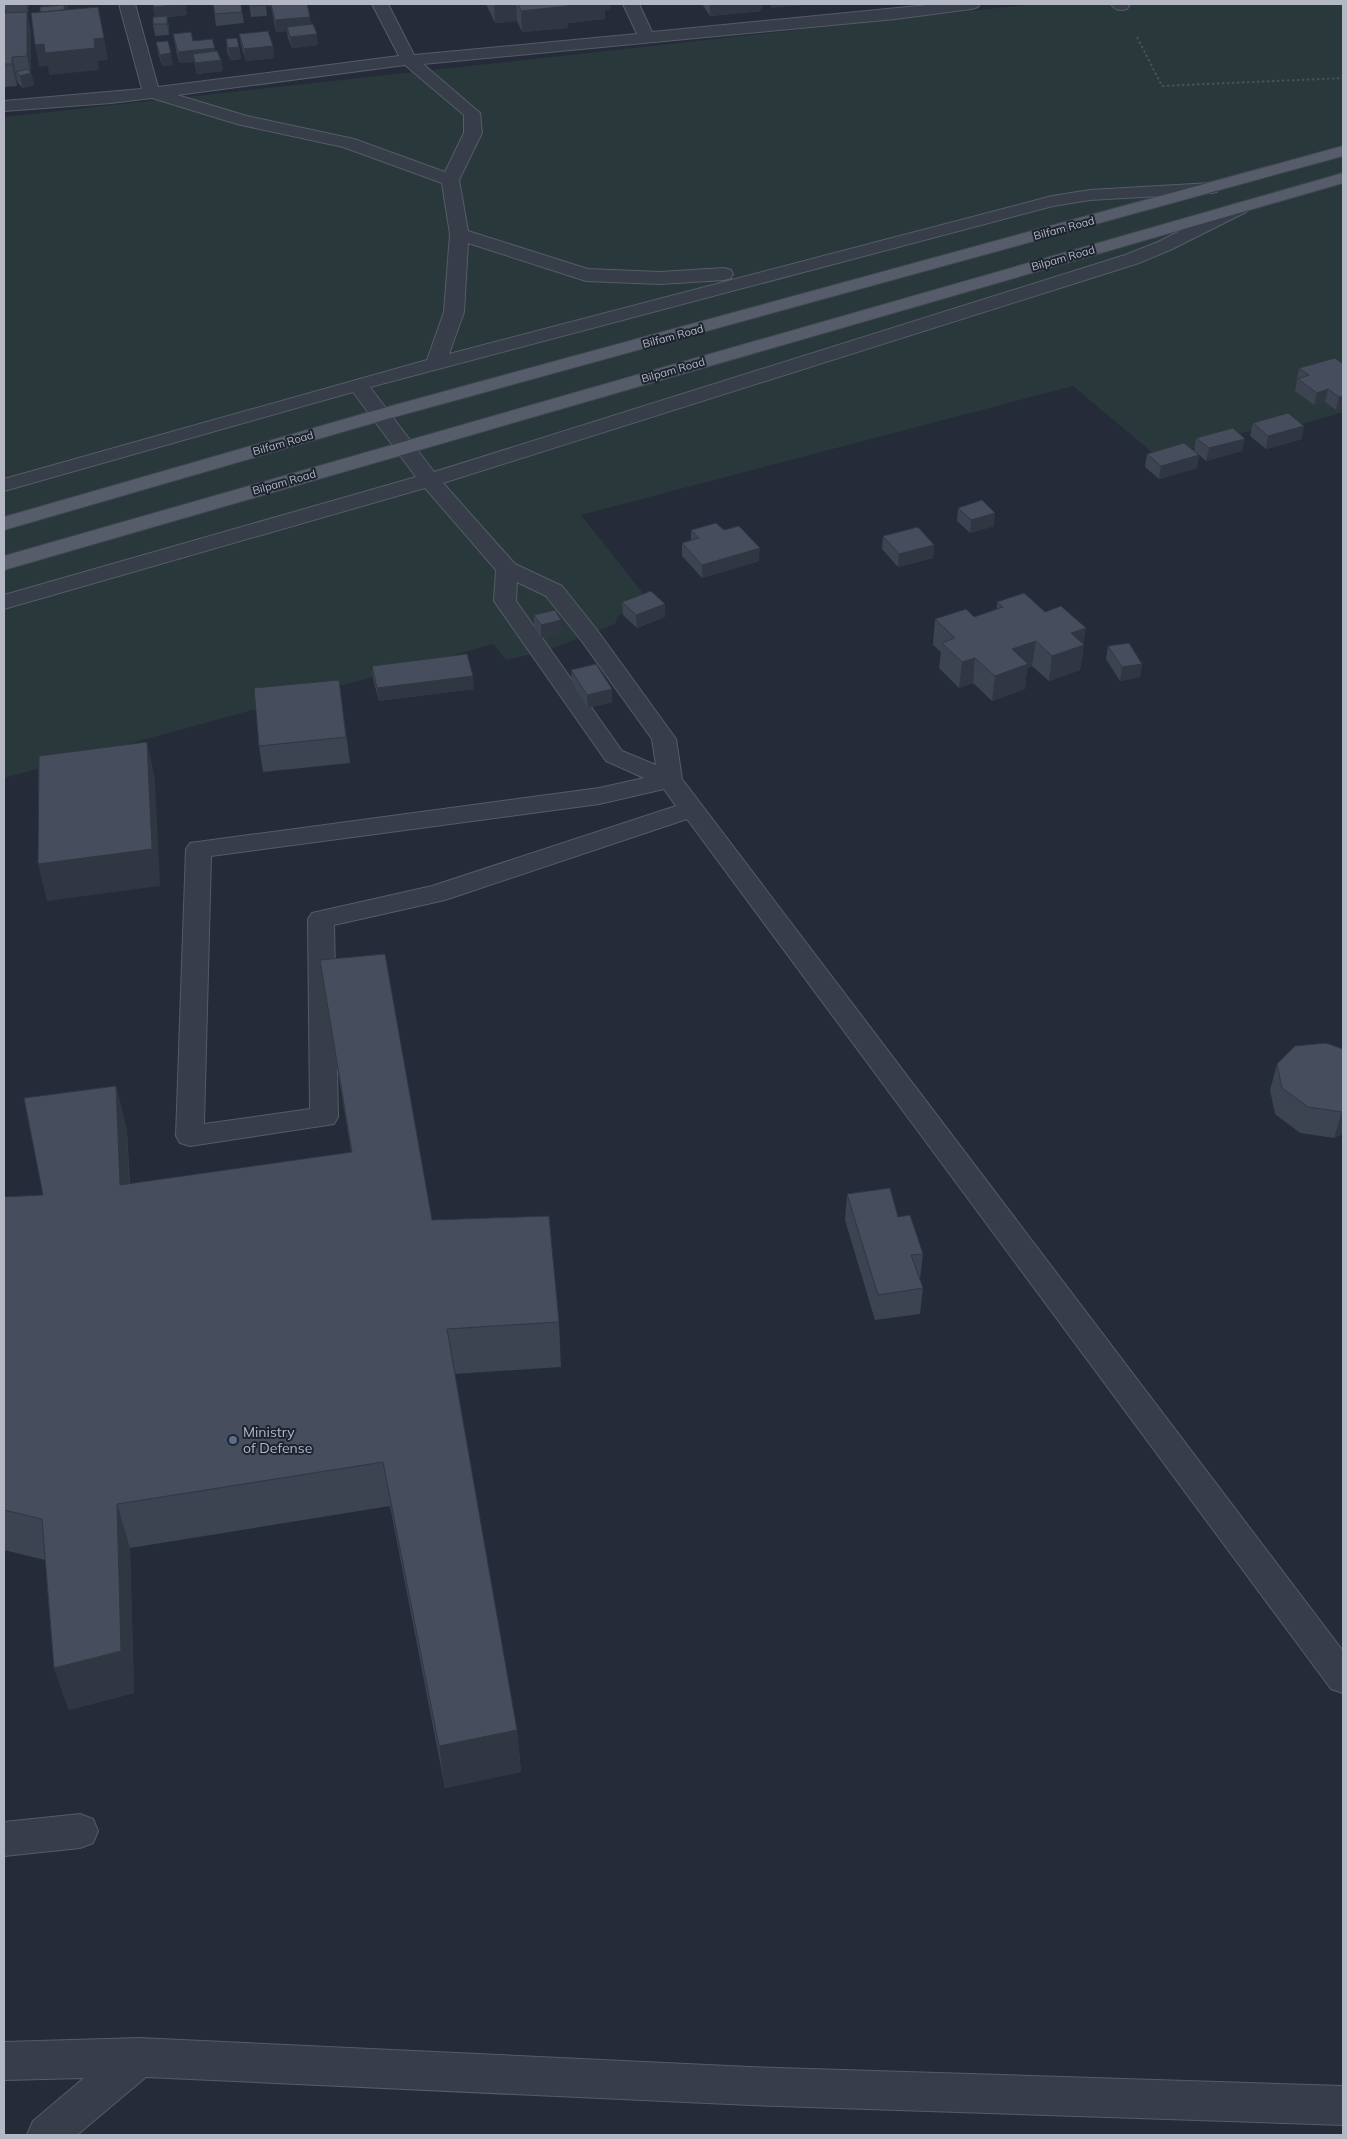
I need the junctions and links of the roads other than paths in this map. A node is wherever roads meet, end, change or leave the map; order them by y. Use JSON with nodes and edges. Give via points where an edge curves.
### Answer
{"nodes":[{"id":1,"x":127,"y":4,"type":"edge"},
{"id":2,"x":380,"y":4,"type":"edge"},
{"id":3,"x":631,"y":4,"type":"edge"},
{"id":4,"x":972,"y":4,"type":"edge"},
{"id":5,"x":891,"y":9,"type":"edge"},
{"id":6,"x":646,"y":36,"type":"junction"},
{"id":7,"x":409,"y":60,"type":"junction"},
{"id":8,"x":151,"y":92,"type":"junction"},
{"id":9,"x":4,"y":106,"type":"edge"},
{"id":10,"x":1343,"y":151,"type":"edge"},
{"id":11,"x":1343,"y":178,"type":"edge"},
{"id":12,"x":450,"y":180,"type":"junction"},
{"id":13,"x":1211,"y":188,"type":"junction"},
{"id":14,"x":1240,"y":208,"type":"junction"},
{"id":15,"x":459,"y":234,"type":"junction"},
{"id":16,"x":783,"y":271,"type":"junction"},
{"id":17,"x":436,"y":363,"type":"junction"},
{"id":18,"x":358,"y":384,"type":"junction"},
{"id":19,"x":380,"y":415,"type":"junction"},
{"id":20,"x":404,"y":447,"type":"junction"},
{"id":21,"x":428,"y":480,"type":"junction"},
{"id":22,"x":4,"y":485,"type":"edge"},
{"id":23,"x":4,"y":524,"type":"edge"},
{"id":24,"x":4,"y":563,"type":"edge"},
{"id":25,"x":508,"y":569,"type":"junction"},
{"id":26,"x":4,"y":602,"type":"edge"},
{"id":27,"x":670,"y":780,"type":"junction"},
{"id":28,"x":692,"y":809,"type":"junction"},
{"id":29,"x":1343,"y":1678,"type":"edge"},
{"id":30,"x":80,"y":1832,"type":"dead end"},
{"id":31,"x":4,"y":1839,"type":"edge"},
{"id":32,"x":139,"y":2057,"type":"junction"},
{"id":33,"x":4,"y":2060,"type":"edge"},
{"id":34,"x":1343,"y":2106,"type":"edge"},
{"id":35,"x":47,"y":2135,"type":"edge"}],
"edges":[{"from":1,"to":8,"type":"street"},
{"from":2,"to":7,"type":"street"},
{"from":3,"to":6,"type":"street"},
{"from":4,"to":5,"type":"street"},
{"from":5,"to":6,"type":"street"},
{"from":6,"to":7,"type":"street"},
{"from":7,"to":8,"type":"street"},
{"from":7,"to":12,"type":"street","via":[[472,113],[473,133]]},
{"from":8,"to":9,"type":"street"},
{"from":8,"to":12,"type":"street","via":[[243,120],[348,143]]},
{"from":10,"to":13,"type":"main road","name":"Bilfam Road"},
{"from":11,"to":14,"type":"main road","name":"Bilpam Road"},
{"from":12,"to":15,"type":"street"},
{"from":13,"to":16,"type":"street","via":[[1090,195],[1052,201]]},
{"from":13,"to":19,"type":"main road","name":"Bilfam Road"},
{"from":14,"to":20,"type":"main road","name":"Bilpam Road"},
{"from":14,"to":21,"type":"street","via":[[1132,259]]},
{"from":15,"to":16,"type":"street","via":[[586,275],[660,278]]},
{"from":15,"to":17,"type":"street","via":[[454,312]]},
{"from":16,"to":17,"type":"street"},
{"from":17,"to":18,"type":"street"},
{"from":18,"to":19,"type":"street"},
{"from":18,"to":22,"type":"street"},
{"from":19,"to":20,"type":"street"},
{"from":19,"to":23,"type":"main road","name":"Bilfam Road"},
{"from":20,"to":21,"type":"street"},
{"from":20,"to":24,"type":"main road","name":"Bilpam Road"},
{"from":21,"to":25,"type":"street"},
{"from":21,"to":26,"type":"street"},
{"from":25,"to":27,"type":"street","via":[[554,591],[589,635],[664,739]]},
{"from":25,"to":27,"type":"street","via":[[505,601],[614,756]]},
{"from":27,"to":28,"type":"street"},
{"from":27,"to":28,"type":"street","via":[[600,796],[199,849],[190,1136],[324,1118],[321,919],[436,894]]},
{"from":28,"to":29,"type":"street"},
{"from":30,"to":31,"type":"street"},
{"from":32,"to":33,"type":"street"},
{"from":32,"to":34,"type":"street","via":[[750,2086]]},
{"from":32,"to":35,"type":"street"}]}
